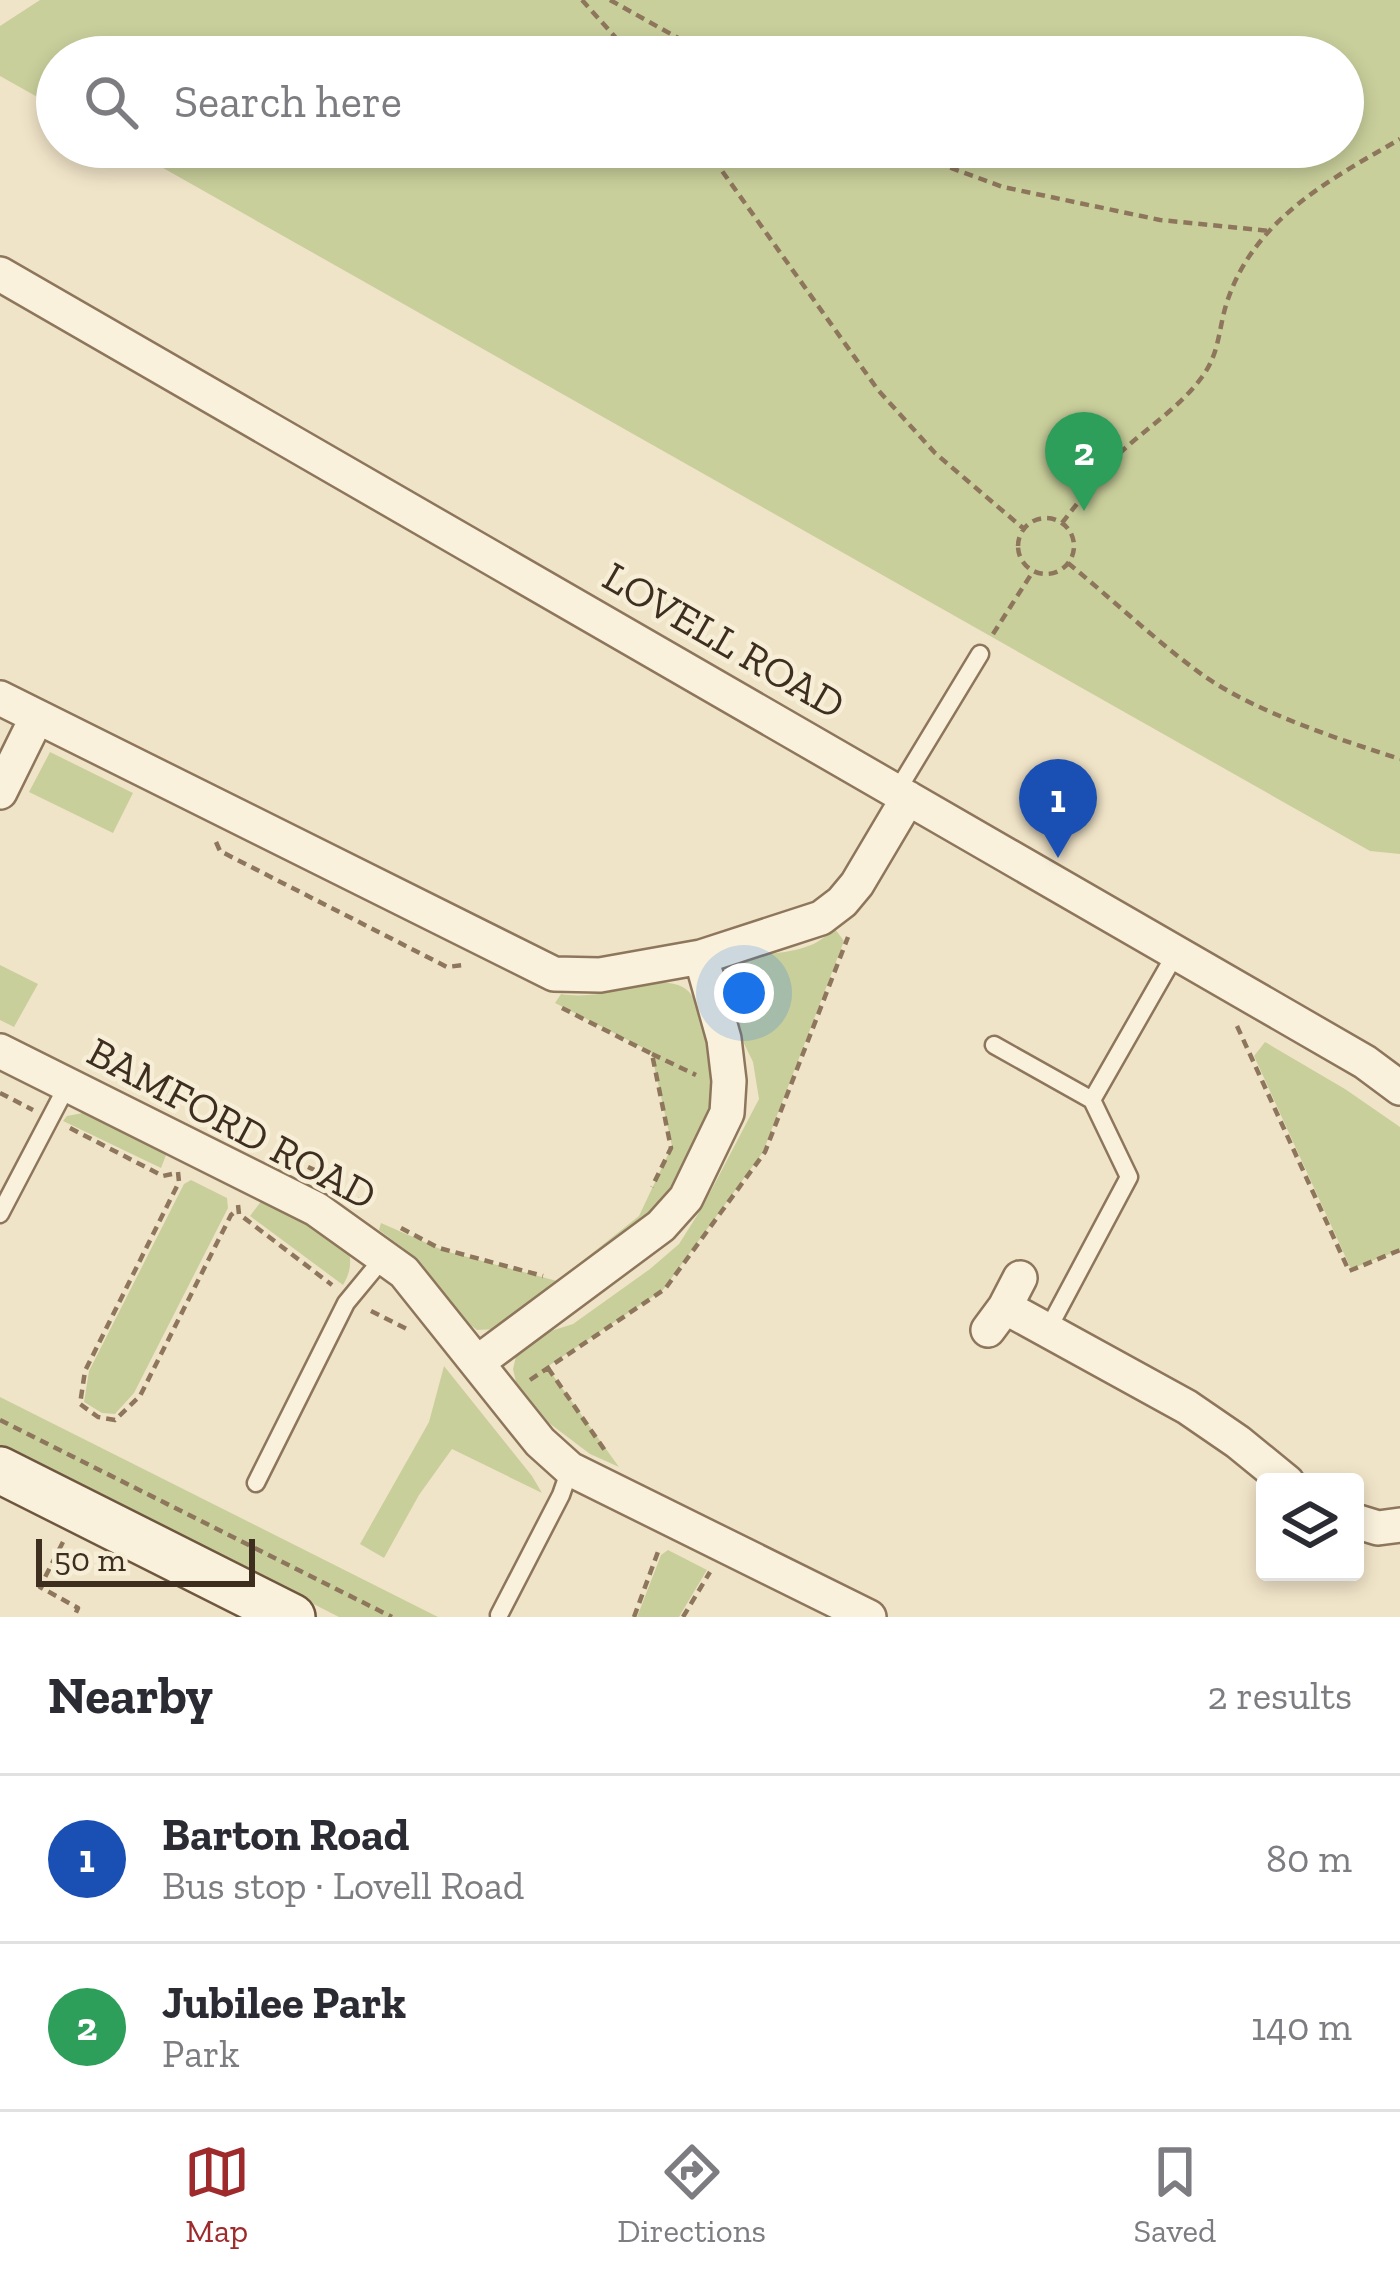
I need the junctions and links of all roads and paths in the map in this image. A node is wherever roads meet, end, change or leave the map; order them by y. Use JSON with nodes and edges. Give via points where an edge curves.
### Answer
{"nodes":[{"id":1,"x":582,"y":0,"type":"edge"},
{"id":2,"x":610,"y":0,"type":"edge"},
{"id":3,"x":614,"y":36,"type":"edge"},
{"id":4,"x":674,"y":36,"type":"edge"},
{"id":5,"x":1400,"y":139,"type":"edge"},
{"id":6,"x":1364,"y":160,"type":"edge"},
{"id":7,"x":720,"y":168,"type":"edge"},
{"id":8,"x":951,"y":168,"type":"edge"},
{"id":9,"x":1350,"y":168,"type":"edge"},
{"id":10,"x":1270,"y":230,"type":"junction"},
{"id":11,"x":0,"y":274,"type":"edge"},
{"id":12,"x":1062,"y":523,"type":"junction"},
{"id":13,"x":1024,"y":529,"type":"junction"},
{"id":14,"x":1068,"y":563,"type":"junction"},
{"id":15,"x":1033,"y":571,"type":"junction"},
{"id":16,"x":980,"y":654,"type":"joint"},
{"id":17,"x":0,"y":698,"type":"edge"},
{"id":18,"x":38,"y":717,"type":"junction"},
{"id":19,"x":1400,"y":759,"type":"edge"},
{"id":20,"x":0,"y":792,"type":"edge"},
{"id":21,"x":902,"y":795,"type":"junction"},
{"id":22,"x":205,"y":801,"type":"junction"},
{"id":23,"x":1176,"y":952,"type":"junction"},
{"id":24,"x":701,"y":957,"type":"junction"},
{"id":25,"x":470,"y":964,"type":"dead end"},
{"id":26,"x":1228,"y":983,"type":"junction"},
{"id":27,"x":558,"y":1006,"type":"dead end"},
{"id":28,"x":994,"y":1045,"type":"dead end"},
{"id":29,"x":0,"y":1052,"type":"edge"},
{"id":30,"x":652,"y":1054,"type":"junction"},
{"id":31,"x":67,"y":1086,"type":"junction"},
{"id":32,"x":1400,"y":1088,"type":"edge"},
{"id":33,"x":728,"y":1090,"type":"junction"},
{"id":34,"x":0,"y":1093,"type":"edge"},
{"id":35,"x":1092,"y":1100,"type":"junction"},
{"id":36,"x":49,"y":1118,"type":"junction"},
{"id":37,"x":307,"y":1166,"type":"dead end"},
{"id":38,"x":647,"y":1198,"type":"dead end"},
{"id":39,"x":362,"y":1208,"type":"dead end"},
{"id":40,"x":0,"y":1214,"type":"edge"},
{"id":41,"x":392,"y":1243,"type":"junction"},
{"id":42,"x":1400,"y":1250,"type":"edge"},
{"id":43,"x":556,"y":1279,"type":"dead end"},
{"id":44,"x":351,"y":1299,"type":"junction"},
{"id":45,"x":1004,"y":1305,"type":"dead end"},
{"id":46,"x":1047,"y":1331,"type":"junction"},
{"id":47,"x":417,"y":1334,"type":"dead end"},
{"id":48,"x":478,"y":1362,"type":"junction"},
{"id":49,"x":548,"y":1368,"type":"dead end"},
{"id":50,"x":0,"y":1420,"type":"edge"},
{"id":51,"x":570,"y":1469,"type":"junction"},
{"id":52,"x":0,"y":1470,"type":"edge"},
{"id":53,"x":1276,"y":1473,"type":"edge"},
{"id":54,"x":256,"y":1483,"type":"dead end"},
{"id":55,"x":622,"y":1494,"type":"junction"},
{"id":56,"x":80,"y":1510,"type":"junction"},
{"id":57,"x":1364,"y":1524,"type":"edge"},
{"id":58,"x":1400,"y":1526,"type":"edge"},
{"id":59,"x":667,"y":1544,"type":"dead end"},
{"id":60,"x":713,"y":1568,"type":"dead end"},
{"id":61,"x":824,"y":1607,"type":"edge"},
{"id":62,"x":499,"y":1615,"type":"edge"},
{"id":63,"x":74,"y":1617,"type":"edge"},
{"id":64,"x":292,"y":1617,"type":"edge"},
{"id":65,"x":392,"y":1617,"type":"edge"},
{"id":66,"x":634,"y":1617,"type":"edge"},
{"id":67,"x":682,"y":1617,"type":"edge"},
{"id":68,"x":869,"y":1617,"type":"edge"}],
"edges":[{"from":1,"to":3,"type":"path"},
{"from":2,"to":4,"type":"path"},
{"from":5,"to":6,"type":"path"},
{"from":7,"to":13,"type":"path","via":[[878,390],[935,453]]},
{"from":8,"to":10,"type":"path","via":[[1160,220]]},
{"from":9,"to":10,"type":"path"},
{"from":10,"to":12,"type":"path","via":[[1228,299],[1206,371]]},
{"from":11,"to":21,"type":"street","name":"LOVELL ROAD"},
{"from":12,"to":13,"type":"path","via":[[1038,519]]},
{"from":12,"to":14,"type":"path","via":[[1074,546]]},
{"from":13,"to":15,"type":"path","via":[[1018,552]]},
{"from":14,"to":15,"type":"path","via":[[1052,574]]},
{"from":14,"to":19,"type":"path","via":[[1205,676],[1340,740]]},
{"from":15,"to":16,"type":"path"},
{"from":16,"to":21,"type":"lane"},
{"from":17,"to":18,"type":"street"},
{"from":18,"to":20,"type":"street"},
{"from":18,"to":22,"type":"street"},
{"from":21,"to":23,"type":"street","name":"LOVELL ROAD"},
{"from":21,"to":24,"type":"street","via":[[842,902],[820,918]]},
{"from":22,"to":24,"type":"street","via":[[554,974],[600,975]]},
{"from":22,"to":25,"type":"path","via":[[202,817],[220,851],[447,968]]},
{"from":23,"to":26,"type":"street","name":"LOVELL ROAD"},
{"from":23,"to":35,"type":"lane"},
{"from":24,"to":33,"type":"street","via":[[724,1039]]},
{"from":26,"to":32,"type":"street","name":"LOVELL ROAD"},
{"from":26,"to":42,"type":"path","via":[[1226,1003],[1349,1271]]},
{"from":27,"to":30,"type":"path"},
{"from":28,"to":35,"type":"lane"},
{"from":29,"to":31,"type":"street","name":"BAMFORD ROAD"},
{"from":30,"to":33,"type":"path"},
{"from":30,"to":38,"type":"path","via":[[670,1148]]},
{"from":31,"to":36,"type":"lane"},
{"from":31,"to":41,"type":"street","name":"BAMFORD ROAD"},
{"from":33,"to":48,"type":"street","via":[[727,1113],[686,1198],[661,1226]]},
{"from":34,"to":36,"type":"path"},
{"from":35,"to":46,"type":"lane","via":[[1129,1177]]},
{"from":36,"to":40,"type":"lane"},
{"from":36,"to":44,"type":"path","via":[[163,1176],[180,1172],[85,1371],[80,1404],[98,1418],[115,1420],[140,1396],[238,1205],[239,1214]]},
{"from":37,"to":39,"type":"path","via":[[349,1186]]},
{"from":41,"to":43,"type":"path"},
{"from":41,"to":44,"type":"lane"},
{"from":41,"to":48,"type":"street","name":"BAMFORD ROAD","via":[[404,1272]]},
{"from":44,"to":47,"type":"path"},
{"from":44,"to":54,"type":"lane"},
{"from":45,"to":46,"type":"street"},
{"from":46,"to":53,"type":"street","via":[[1187,1407]]},
{"from":48,"to":51,"type":"street","name":"BAMFORD ROAD"},
{"from":49,"to":55,"type":"path","via":[[617,1468]]},
{"from":50,"to":65,"type":"path"},
{"from":51,"to":55,"type":"street","name":"BAMFORD ROAD"},
{"from":51,"to":62,"type":"lane"},
{"from":52,"to":56,"type":"street"},
{"from":55,"to":61,"type":"street","name":"BAMFORD ROAD"},
{"from":56,"to":63,"type":"path","via":[[40,1587],[78,1608]]},
{"from":56,"to":64,"type":"street"},
{"from":57,"to":58,"type":"street"},
{"from":59,"to":66,"type":"path"},
{"from":60,"to":67,"type":"path"},
{"from":61,"to":68,"type":"street","name":"BAMFORD ROAD"}]}
